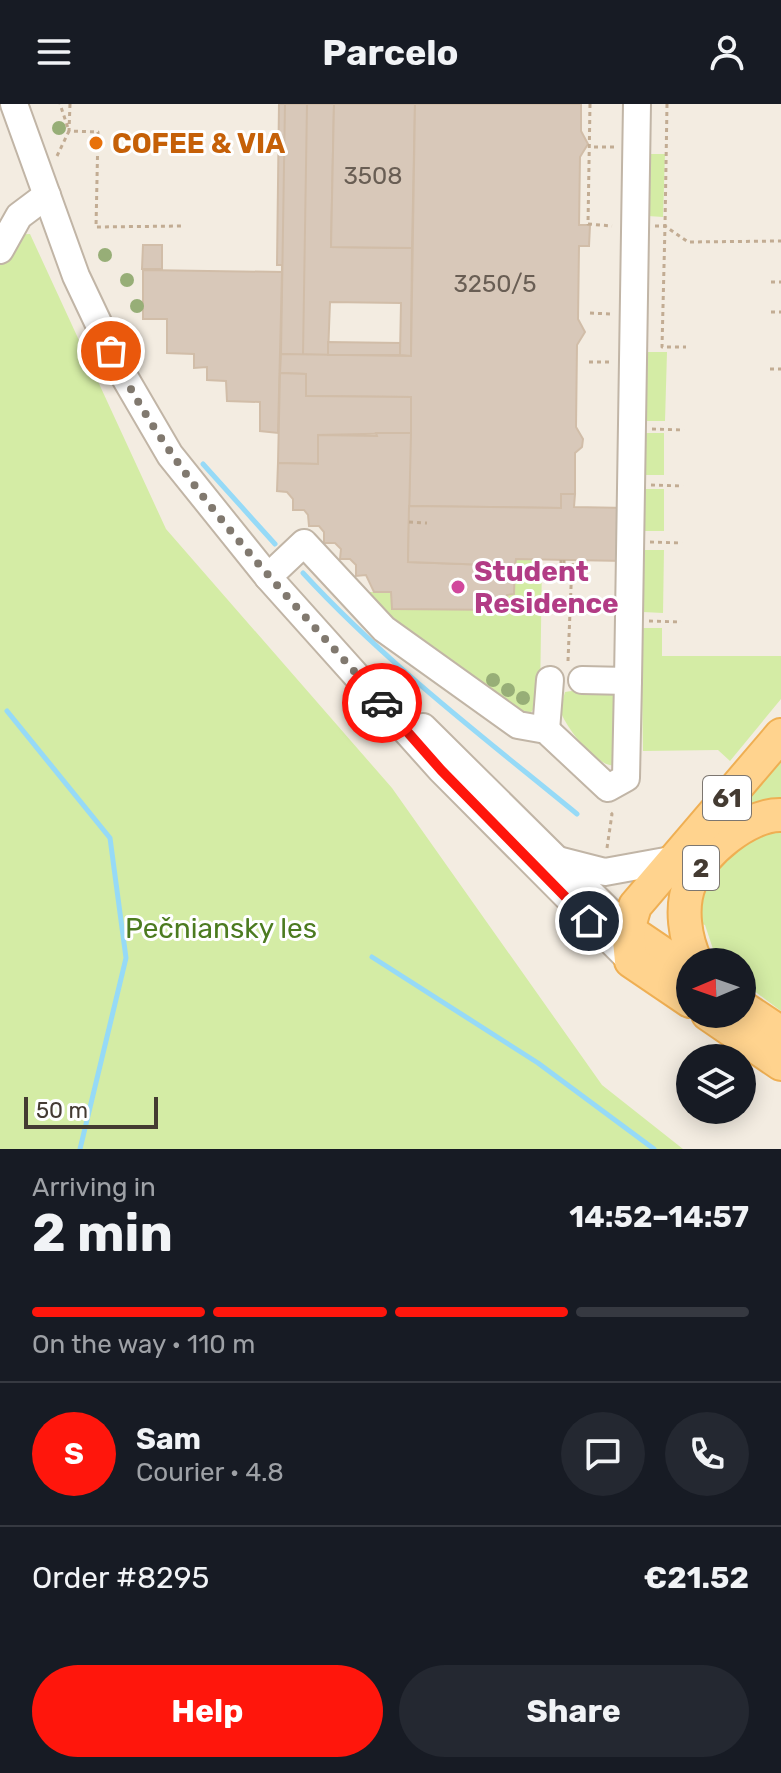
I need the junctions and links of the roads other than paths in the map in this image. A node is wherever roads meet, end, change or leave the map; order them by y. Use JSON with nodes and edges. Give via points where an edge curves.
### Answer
{"nodes":[{"id":1,"x":14,"y":104,"type":"edge"},
{"id":2,"x":33,"y":104,"type":"edge"},
{"id":3,"x":637,"y":104,"type":"edge"},
{"id":4,"x":30,"y":148,"type":"junction"},
{"id":5,"x":47,"y":195,"type":"junction"},
{"id":6,"x":0,"y":250,"type":"edge"},
{"id":7,"x":268,"y":577,"type":"junction"},
{"id":8,"x":340,"y":654,"type":"junction"},
{"id":9,"x":628,"y":681,"type":"junction"},
{"id":10,"x":546,"y":730,"type":"junction"},
{"id":11,"x":781,"y":735,"type":"edge"},
{"id":12,"x":781,"y":815,"type":"edge"},
{"id":13,"x":557,"y":859,"type":"junction"},
{"id":14,"x":680,"y":871,"type":"junction"},
{"id":15,"x":620,"y":941,"type":"junction"},
{"id":16,"x":692,"y":948,"type":"edge"},
{"id":17,"x":676,"y":966,"type":"edge"},
{"id":18,"x":676,"y":989,"type":"edge"},
{"id":19,"x":756,"y":1024,"type":"edge"},
{"id":20,"x":734,"y":1028,"type":"edge"},
{"id":21,"x":778,"y":1052,"type":"edge"}],
"edges":[{"from":1,"to":4,"type":"street"},
{"from":2,"to":4,"type":"street"},
{"from":3,"to":9,"type":"street"},
{"from":4,"to":5,"type":"street"},
{"from":5,"to":6,"type":"street","via":[[19,216]]},
{"from":5,"to":7,"type":"street","via":[[76,276],[121,371],[170,455]]},
{"from":7,"to":8,"type":"street"},
{"from":7,"to":10,"type":"street","via":[[304,543],[384,629],[518,725]]},
{"from":8,"to":13,"type":"street","via":[[431,734]]},
{"from":8,"to":15,"type":"street","via":[[441,770]]},
{"from":9,"to":10,"type":"street","via":[[567,675]]},
{"from":9,"to":10,"type":"street","via":[[626,778],[608,788]]},
{"from":11,"to":14,"type":"main road","number":"61"},
{"from":12,"to":14,"type":"main road","number":"2","via":[[753,819]]},
{"from":13,"to":14,"type":"street","via":[[605,872]]},
{"from":13,"to":15,"type":"street"},
{"from":14,"to":15,"type":"main road","number":"2","via":[[651,921]]},
{"from":14,"to":16,"type":"main road","number":"2"},
{"from":15,"to":17,"type":"main road"},
{"from":15,"to":18,"type":"main road"},
{"from":19,"to":21,"type":"main road"},
{"from":20,"to":21,"type":"main road"}]}
